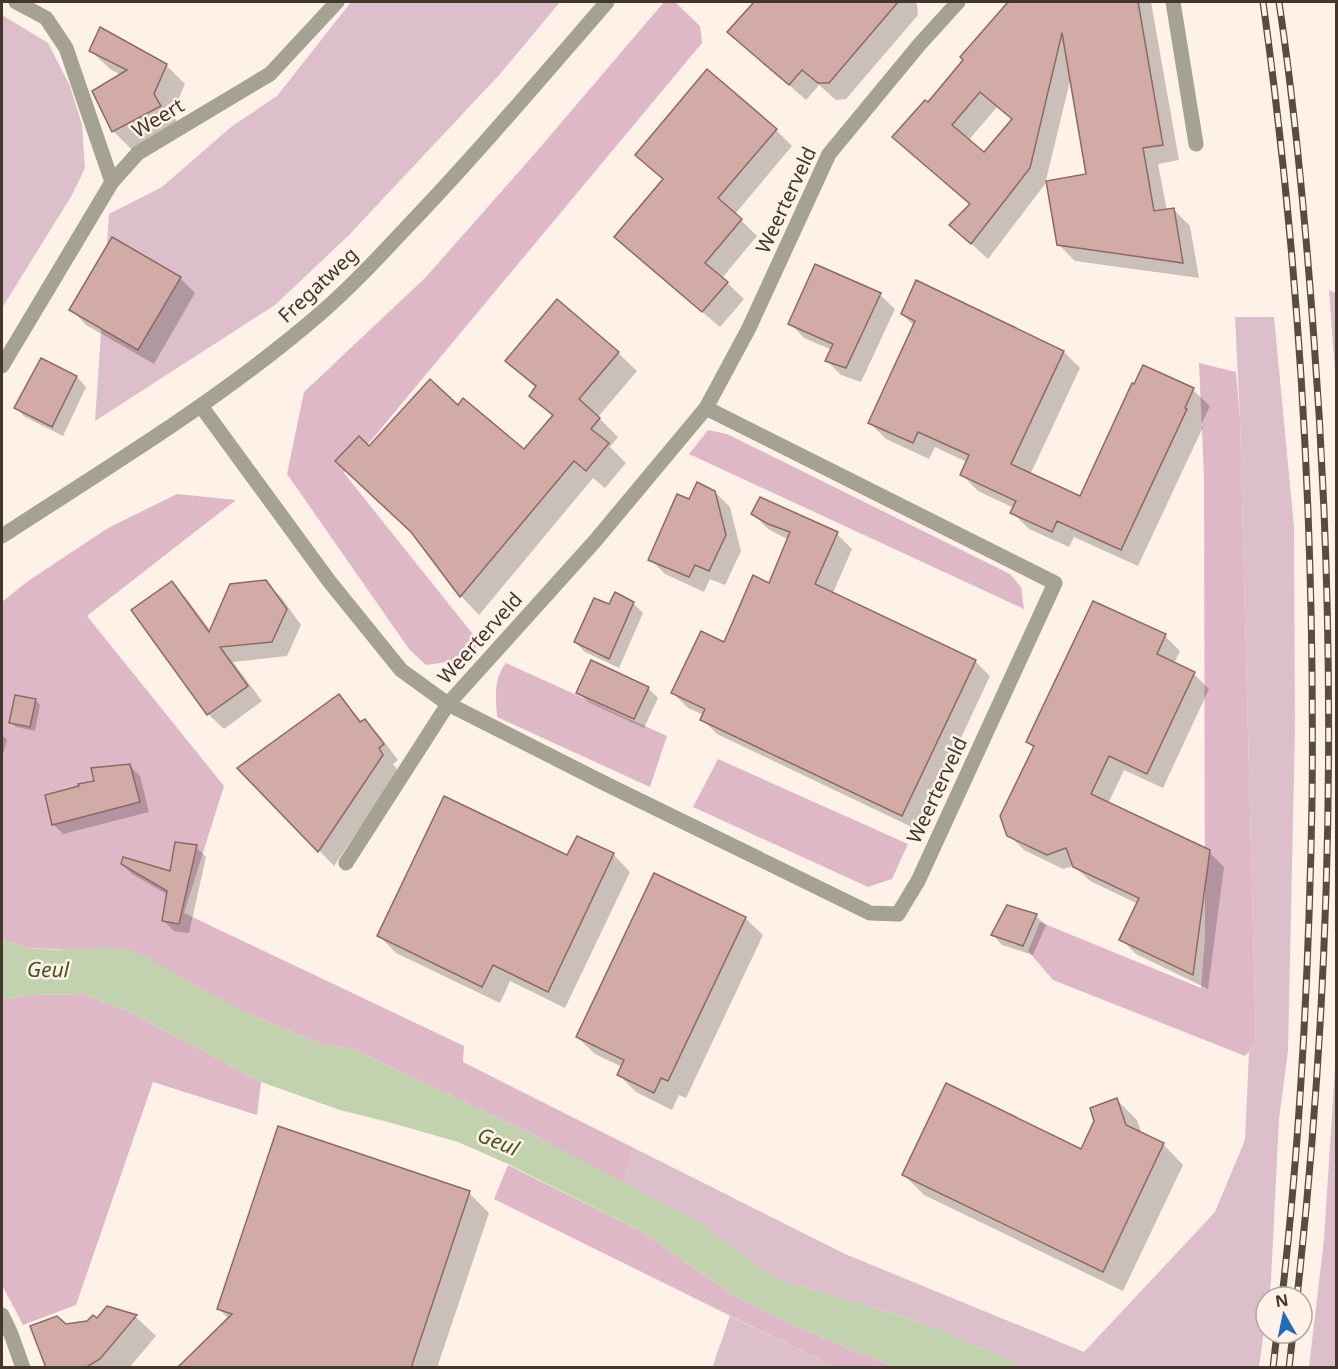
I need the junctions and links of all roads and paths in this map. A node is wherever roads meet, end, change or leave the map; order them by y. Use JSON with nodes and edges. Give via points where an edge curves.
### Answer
{"nodes":[{"id":1,"x":16,"y":2,"type":"edge"},
{"id":2,"x":337,"y":2,"type":"edge"},
{"id":3,"x":608,"y":2,"type":"edge"},
{"id":4,"x":958,"y":2,"type":"edge"},
{"id":5,"x":1173,"y":2,"type":"edge"},
{"id":6,"x":1196,"y":144,"type":"dead end"},
{"id":7,"x":112,"y":182,"type":"junction"},
{"id":8,"x":2,"y":366,"type":"edge"},
{"id":9,"x":201,"y":406,"type":"junction"},
{"id":10,"x":706,"y":408,"type":"junction"},
{"id":11,"x":2,"y":536,"type":"edge"},
{"id":12,"x":448,"y":704,"type":"junction"},
{"id":13,"x":346,"y":863,"type":"dead end"},
{"id":14,"x":2,"y":1315,"type":"edge"},
{"id":15,"x":23,"y":1368,"type":"edge"}],
"edges":[{"from":1,"to":7,"type":"street","via":[[46,18],[66,48]]},
{"from":2,"to":7,"type":"street","name":"Weert","via":[[270,74],[138,153]]},
{"from":3,"to":9,"type":"street","name":"Fregatweg","via":[[439,194],[358,278],[273,353]]},
{"from":4,"to":10,"type":"street","name":"Weerterveld","via":[[829,154],[749,328]]},
{"from":5,"to":6,"type":"street"},
{"from":7,"to":8,"type":"street","name":"Weert"},
{"from":9,"to":11,"type":"street","name":"Fregatweg"},
{"from":9,"to":12,"type":"street","name":"Weerterveld","via":[[328,581],[401,670]]},
{"from":10,"to":12,"type":"street","name":"Weerterveld","via":[[595,541]]},
{"from":10,"to":12,"type":"street","name":"Weerterveld","via":[[1055,584],[923,870],[898,914],[870,913]]},
{"from":12,"to":13,"type":"street"},
{"from":14,"to":15,"type":"street"}]}
